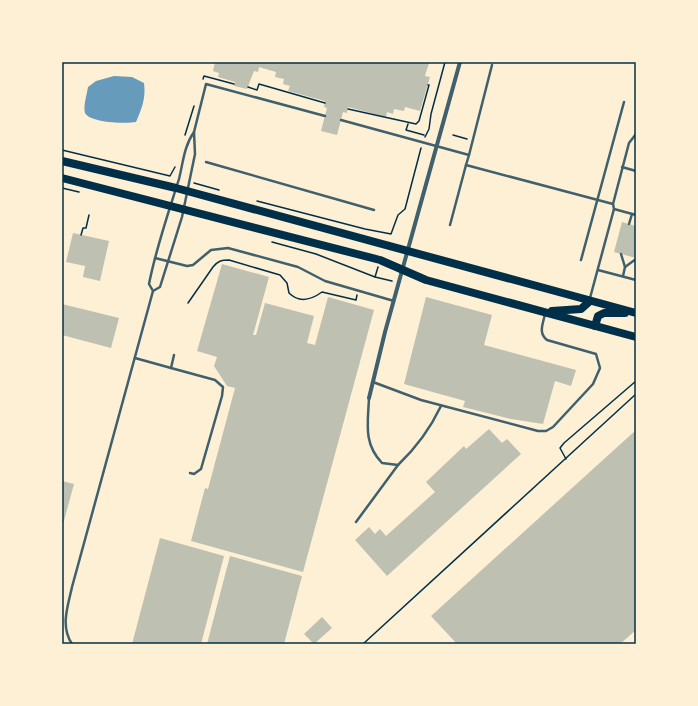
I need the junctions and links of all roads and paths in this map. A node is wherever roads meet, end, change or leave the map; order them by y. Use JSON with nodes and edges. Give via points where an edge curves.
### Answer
{"nodes":[{"id":1,"x":460,"y":62,"type":"edge"},
{"id":2,"x":492,"y":65,"type":"dead end"},
{"id":3,"x":428,"y":85,"type":"dead end"},
{"id":4,"x":248,"y":87,"type":"dead end"},
{"id":5,"x":624,"y":102,"type":"dead end"},
{"id":6,"x":325,"y":103,"type":"dead end"},
{"id":7,"x":348,"y":109,"type":"dead end"},
{"id":8,"x":325,"y":116,"type":"dead end"},
{"id":9,"x":341,"y":120,"type":"dead end"},
{"id":10,"x":408,"y":124,"type":"junction"},
{"id":11,"x":194,"y":132,"type":"junction"},
{"id":12,"x":636,"y":134,"type":"edge"},
{"id":13,"x":425,"y":135,"type":"dead end"},
{"id":14,"x":453,"y":135,"type":"dead end"},
{"id":15,"x":472,"y":140,"type":"junction"},
{"id":16,"x":437,"y":146,"type":"junction"},
{"id":17,"x":62,"y":150,"type":"edge"},
{"id":18,"x":469,"y":155,"type":"junction"},
{"id":19,"x":62,"y":160,"type":"edge"},
{"id":20,"x":206,"y":162,"type":"dead end"},
{"id":21,"x":466,"y":165,"type":"junction"},
{"id":22,"x":622,"y":167,"type":"junction"},
{"id":23,"x":636,"y":171,"type":"edge"},
{"id":24,"x":170,"y":176,"type":"dead end"},
{"id":25,"x":62,"y":178,"type":"edge"},
{"id":26,"x":192,"y":183,"type":"dead end"},
{"id":27,"x":176,"y":188,"type":"junction"},
{"id":28,"x":187,"y":191,"type":"junction"},
{"id":29,"x":222,"y":191,"type":"dead end"},
{"id":30,"x":251,"y":199,"type":"dead end"},
{"id":31,"x":598,"y":200,"type":"junction"},
{"id":32,"x":613,"y":204,"type":"junction"},
{"id":33,"x":170,"y":205,"type":"junction"},
{"id":34,"x":184,"y":209,"type":"junction"},
{"id":35,"x":614,"y":209,"type":"junction"},
{"id":36,"x":374,"y":210,"type":"dead end"},
{"id":37,"x":632,"y":214,"type":"junction"},
{"id":38,"x":89,"y":215,"type":"dead end"},
{"id":39,"x":636,"y":215,"type":"edge"},
{"id":40,"x":629,"y":224,"type":"dead end"},
{"id":41,"x":450,"y":225,"type":"dead end"},
{"id":42,"x":394,"y":227,"type":"dead end"},
{"id":43,"x":365,"y":229,"type":"junction"},
{"id":44,"x":368,"y":231,"type":"dead end"},
{"id":45,"x":387,"y":234,"type":"junction"},
{"id":46,"x":81,"y":235,"type":"dead end"},
{"id":47,"x":386,"y":237,"type":"dead end"},
{"id":48,"x":265,"y":240,"type":"dead end"},
{"id":49,"x":408,"y":251,"type":"junction"},
{"id":50,"x":621,"y":254,"type":"dead end"},
{"id":51,"x":155,"y":258,"type":"junction"},
{"id":52,"x":636,"y":259,"type":"edge"},
{"id":53,"x":582,"y":260,"type":"dead end"},
{"id":54,"x":169,"y":262,"type":"junction"},
{"id":55,"x":625,"y":267,"type":"junction"},
{"id":56,"x":377,"y":269,"type":"dead end"},
{"id":57,"x":403,"y":270,"type":"junction"},
{"id":58,"x":598,"y":270,"type":"junction"},
{"id":59,"x":623,"y":276,"type":"junction"},
{"id":60,"x":375,"y":277,"type":"junction"},
{"id":61,"x":636,"y":280,"type":"edge"},
{"id":62,"x":392,"y":281,"type":"dead end"},
{"id":63,"x":153,"y":291,"type":"junction"},
{"id":64,"x":358,"y":291,"type":"junction"},
{"id":65,"x":394,"y":301,"type":"junction"},
{"id":66,"x":590,"y":301,"type":"junction"},
{"id":67,"x":188,"y":303,"type":"dead end"},
{"id":68,"x":546,"y":312,"type":"junction"},
{"id":69,"x":636,"y":313,"type":"edge"},
{"id":70,"x":594,"y":326,"type":"junction"},
{"id":71,"x":636,"y":337,"type":"edge"},
{"id":72,"x":174,"y":355,"type":"dead end"},
{"id":73,"x":135,"y":358,"type":"junction"},
{"id":74,"x":171,"y":368,"type":"junction"},
{"id":75,"x":636,"y":381,"type":"edge"},
{"id":76,"x":373,"y":382,"type":"junction"},
{"id":77,"x":636,"y":394,"type":"edge"},
{"id":78,"x":369,"y":398,"type":"joint"},
{"id":79,"x":442,"y":406,"type":"junction"},
{"id":80,"x":566,"y":459,"type":"junction"},
{"id":81,"x":398,"y":464,"type":"junction"},
{"id":82,"x":190,"y":473,"type":"dead end"},
{"id":83,"x":356,"y":522,"type":"dead end"},
{"id":84,"x":72,"y":644,"type":"edge"},
{"id":85,"x":363,"y":644,"type":"edge"}],
"edges":[{"from":1,"to":16,"type":"street"},
{"from":2,"to":15,"type":"lane"},
{"from":3,"to":10,"type":"path","via":[[419,121],[416,124]]},
{"from":4,"to":6,"type":"path","via":[[257,90],[259,84]]},
{"from":5,"to":31,"type":"lane"},
{"from":7,"to":10,"type":"path"},
{"from":8,"to":11,"type":"lane","via":[[206,84]]},
{"from":9,"to":16,"type":"lane"},
{"from":10,"to":13,"type":"path","via":[[406,130]]},
{"from":11,"to":27,"type":"lane","via":[[187,142]]},
{"from":11,"to":28,"type":"lane","via":[[195,154]]},
{"from":12,"to":22,"type":"lane","via":[[630,143]]},
{"from":14,"to":15,"type":"path"},
{"from":15,"to":18,"type":"lane"},
{"from":16,"to":18,"type":"lane"},
{"from":16,"to":49,"type":"street"},
{"from":17,"to":24,"type":"path"},
{"from":18,"to":21,"type":"lane"},
{"from":19,"to":27,"type":"main road"},
{"from":20,"to":36,"type":"lane"},
{"from":21,"to":31,"type":"lane"},
{"from":21,"to":41,"type":"lane"},
{"from":22,"to":23,"type":"lane"},
{"from":22,"to":32,"type":"lane"},
{"from":25,"to":33,"type":"main road"},
{"from":26,"to":29,"type":"path"},
{"from":27,"to":28,"type":"main road"},
{"from":27,"to":33,"type":"lane"},
{"from":28,"to":34,"type":"lane"},
{"from":28,"to":49,"type":"main road"},
{"from":30,"to":43,"type":"path"},
{"from":31,"to":32,"type":"lane"},
{"from":31,"to":53,"type":"lane"},
{"from":32,"to":35,"type":"lane"},
{"from":33,"to":34,"type":"main road"},
{"from":33,"to":51,"type":"lane"},
{"from":34,"to":54,"type":"lane"},
{"from":34,"to":57,"type":"main road","via":[[380,260]]},
{"from":35,"to":37,"type":"lane"},
{"from":35,"to":58,"type":"lane"},
{"from":37,"to":39,"type":"lane"},
{"from":37,"to":40,"type":"lane"},
{"from":38,"to":46,"type":"path","via":[[86,228],[83,228]]},
{"from":42,"to":45,"type":"path","via":[[393,232]]},
{"from":43,"to":44,"type":"path"},
{"from":43,"to":45,"type":"path"},
{"from":45,"to":47,"type":"path"},
{"from":48,"to":60,"type":"path","via":[[316,254]]},
{"from":49,"to":57,"type":"street"},
{"from":49,"to":66,"type":"main road"},
{"from":50,"to":55,"type":"lane"},
{"from":51,"to":54,"type":"lane"},
{"from":51,"to":63,"type":"lane","via":[[149,284]]},
{"from":52,"to":55,"type":"lane"},
{"from":54,"to":63,"type":"lane","via":[[160,287]]},
{"from":54,"to":64,"type":"lane","via":[[193,265],[211,250],[228,248],[306,269],[315,277]]},
{"from":55,"to":59,"type":"lane"},
{"from":56,"to":60,"type":"path"},
{"from":57,"to":65,"type":"street"},
{"from":57,"to":68,"type":"main road","via":[[426,280]]},
{"from":58,"to":59,"type":"lane"},
{"from":58,"to":66,"type":"lane"},
{"from":59,"to":61,"type":"lane"},
{"from":60,"to":62,"type":"path"},
{"from":63,"to":73,"type":"lane"},
{"from":64,"to":65,"type":"lane"},
{"from":64,"to":67,"type":"path","via":[[356,300],[322,292],[311,299],[298,300],[289,293],[287,283],[280,275],[223,260],[217,262]]},
{"from":65,"to":76,"type":"street"},
{"from":66,"to":68,"type":"main road","via":[[577,310]]},
{"from":66,"to":69,"type":"main road"},
{"from":68,"to":70,"type":"main road"},
{"from":68,"to":79,"type":"lane","via":[[542,336],[547,340],[596,354],[600,368],[593,384],[553,427],[546,431],[538,431]]},
{"from":69,"to":70,"type":"main road","via":[[604,313],[598,316]]},
{"from":70,"to":71,"type":"main road"},
{"from":72,"to":74,"type":"lane"},
{"from":73,"to":74,"type":"lane"},
{"from":73,"to":84,"type":"lane","via":[[65,618],[66,635]]},
{"from":74,"to":82,"type":"lane","via":[[215,380],[223,387],[201,469],[194,474]]},
{"from":75,"to":80,"type":"path","via":[[564,442],[560,448]]},
{"from":76,"to":78,"type":"street"},
{"from":76,"to":79,"type":"lane"},
{"from":77,"to":80,"type":"path"},
{"from":78,"to":81,"type":"lane","via":[[368,433],[372,453],[382,463]]},
{"from":79,"to":81,"type":"lane","via":[[415,448]]},
{"from":80,"to":85,"type":"path"},
{"from":81,"to":83,"type":"lane"}]}
